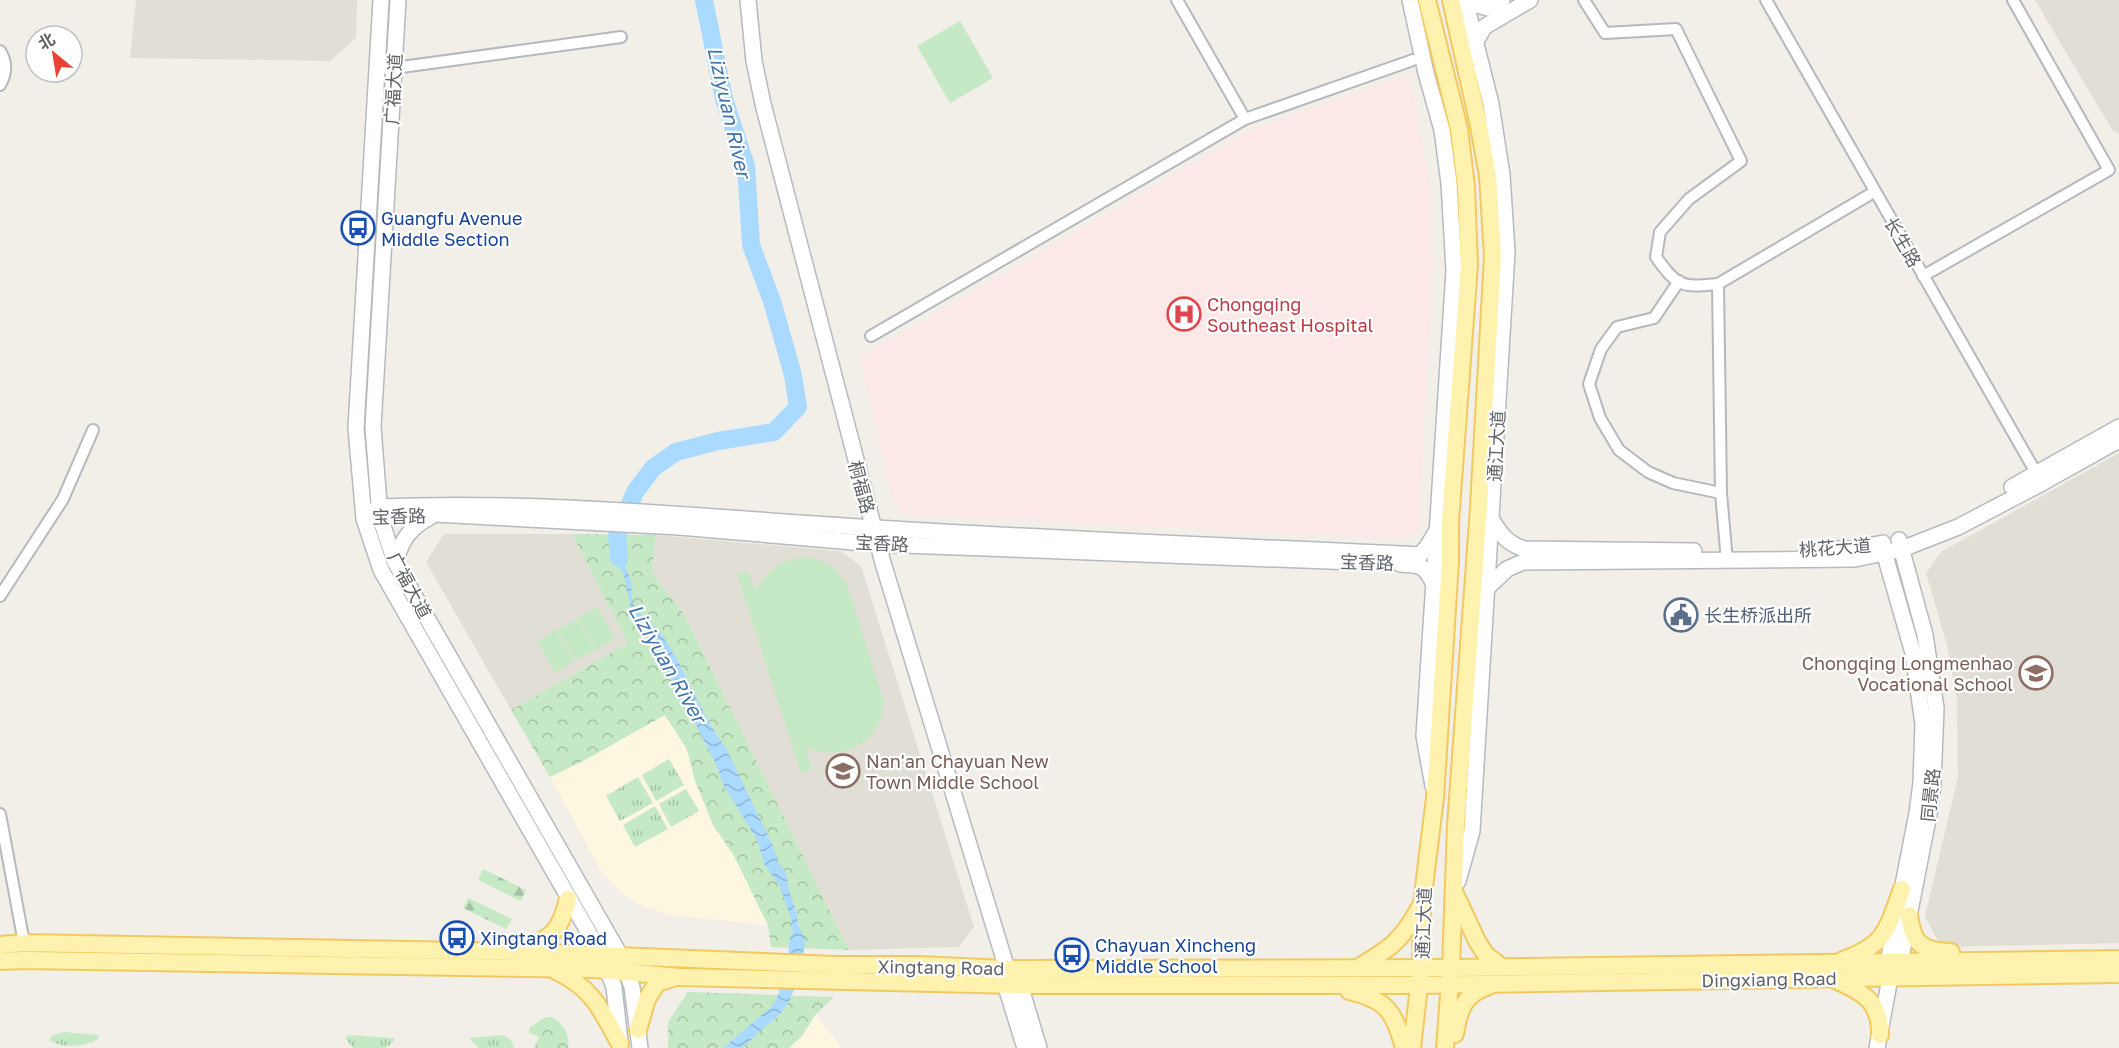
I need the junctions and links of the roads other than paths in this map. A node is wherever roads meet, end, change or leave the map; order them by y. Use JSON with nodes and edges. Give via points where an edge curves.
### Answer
{"nodes":[{"id":1,"x":381,"y":0,"type":"edge"},
{"id":2,"x":398,"y":0,"type":"edge"},
{"id":3,"x":748,"y":0,"type":"edge"},
{"id":4,"x":1177,"y":0,"type":"edge"},
{"id":5,"x":1410,"y":0,"type":"edge"},
{"id":6,"x":1427,"y":0,"type":"edge"},
{"id":7,"x":1451,"y":0,"type":"edge"},
{"id":8,"x":1465,"y":0,"type":"edge"},
{"id":9,"x":1470,"y":0,"type":"edge"},
{"id":10,"x":1502,"y":0,"type":"edge"},
{"id":11,"x":1530,"y":0,"type":"edge"},
{"id":12,"x":1584,"y":0,"type":"edge"},
{"id":13,"x":1766,"y":0,"type":"edge"},
{"id":14,"x":2013,"y":0,"type":"edge"},
{"id":15,"x":1490,"y":14,"type":"junction"},
{"id":16,"x":1418,"y":34,"type":"junction"},
{"id":17,"x":621,"y":37,"type":"dead end"},
{"id":18,"x":1475,"y":43,"type":"junction"},
{"id":19,"x":0,"y":51,"type":"edge"},
{"id":20,"x":1413,"y":60,"type":"junction"},
{"id":21,"x":395,"y":68,"type":"junction"},
{"id":22,"x":378,"y":70,"type":"junction"},
{"id":23,"x":1426,"y":73,"type":"junction"},
{"id":24,"x":0,"y":85,"type":"edge"},
{"id":25,"x":1245,"y":119,"type":"junction"},
{"id":26,"x":1874,"y":192,"type":"junction"},
{"id":27,"x":1923,"y":276,"type":"junction"},
{"id":28,"x":1679,"y":281,"type":"junction"},
{"id":29,"x":1718,"y":284,"type":"junction"},
{"id":30,"x":871,"y":336,"type":"dead end"},
{"id":31,"x":2119,"y":427,"type":"edge"},
{"id":32,"x":93,"y":430,"type":"dead end"},
{"id":33,"x":2119,"y":440,"type":"edge"},
{"id":34,"x":2039,"y":479,"type":"junction"},
{"id":35,"x":1721,"y":493,"type":"junction"},
{"id":36,"x":380,"y":512,"type":"junction"},
{"id":37,"x":435,"y":514,"type":"junction"},
{"id":38,"x":591,"y":516,"type":"junction"},
{"id":39,"x":364,"y":519,"type":"junction"},
{"id":40,"x":1492,"y":520,"type":"junction"},
{"id":41,"x":680,"y":521,"type":"junction"},
{"id":42,"x":873,"y":528,"type":"junction"},
{"id":43,"x":1438,"y":529,"type":"junction"},
{"id":44,"x":877,"y":544,"type":"junction"},
{"id":45,"x":1900,"y":544,"type":"junction"},
{"id":46,"x":1882,"y":548,"type":"junction"},
{"id":47,"x":1523,"y":556,"type":"junction"},
{"id":48,"x":1726,"y":556,"type":"junction"},
{"id":49,"x":1419,"y":560,"type":"junction"},
{"id":50,"x":395,"y":562,"type":"junction"},
{"id":51,"x":1434,"y":584,"type":"junction"},
{"id":52,"x":1486,"y":589,"type":"junction"},
{"id":53,"x":0,"y":596,"type":"edge"},
{"id":54,"x":1435,"y":798,"type":"junction"},
{"id":55,"x":0,"y":814,"type":"edge"},
{"id":56,"x":1902,"y":889,"type":"junction"},
{"id":57,"x":1455,"y":893,"type":"junction"},
{"id":58,"x":568,"y":899,"type":"junction"},
{"id":59,"x":1422,"y":903,"type":"junction"},
{"id":60,"x":1909,"y":915,"type":"junction"},
{"id":61,"x":24,"y":944,"type":"junction"},
{"id":62,"x":0,"y":945,"type":"edge"},
{"id":63,"x":523,"y":952,"type":"junction"},
{"id":64,"x":601,"y":954,"type":"junction"},
{"id":65,"x":621,"y":957,"type":"junction"},
{"id":66,"x":2119,"y":959,"type":"edge"},
{"id":67,"x":0,"y":961,"type":"edge"},
{"id":68,"x":1993,"y":961,"type":"junction"},
{"id":69,"x":1893,"y":967,"type":"junction"},
{"id":70,"x":1357,"y":968,"type":"junction"},
{"id":71,"x":553,"y":970,"type":"junction"},
{"id":72,"x":609,"y":971,"type":"junction"},
{"id":73,"x":1833,"y":971,"type":"junction"},
{"id":74,"x":627,"y":973,"type":"junction"},
{"id":75,"x":835,"y":973,"type":"junction"},
{"id":76,"x":2119,"y":974,"type":"edge"},
{"id":77,"x":1500,"y":975,"type":"junction"},
{"id":78,"x":679,"y":976,"type":"junction"},
{"id":79,"x":1450,"y":976,"type":"junction"},
{"id":80,"x":1420,"y":977,"type":"junction"},
{"id":81,"x":1011,"y":979,"type":"junction"},
{"id":82,"x":1325,"y":985,"type":"junction"},
{"id":83,"x":638,"y":1030,"type":"junction"},
{"id":84,"x":1878,"y":1042,"type":"edge"},
{"id":85,"x":620,"y":1046,"type":"edge"},
{"id":86,"x":640,"y":1048,"type":"edge"},
{"id":87,"x":1025,"y":1048,"type":"edge"},
{"id":88,"x":1039,"y":1048,"type":"edge"},
{"id":89,"x":1404,"y":1048,"type":"edge"},
{"id":90,"x":1412,"y":1048,"type":"edge"},
{"id":91,"x":1445,"y":1048,"type":"edge"},
{"id":92,"x":1454,"y":1048,"type":"edge"}],
"edges":[{"from":1,"to":22,"type":"street","name":"广福大道"},
{"from":2,"to":21,"type":"street","name":"广福大道"},
{"from":3,"to":42,"type":"street","name":"桐福路","via":[[763,104]]},
{"from":4,"to":25,"type":"street"},
{"from":5,"to":16,"type":"street","name":"通江大道"},
{"from":6,"to":54,"type":"main road","name":"通江大道","via":[[1459,129],[1469,265]]},
{"from":7,"to":57,"type":"main road","name":"通江大道","via":[[1488,177],[1493,256]]},
{"from":8,"to":18,"type":"street","name":"通江大道"},
{"from":9,"to":15,"type":"street"},
{"from":10,"to":15,"type":"street"},
{"from":11,"to":15,"type":"street"},
{"from":12,"to":28,"type":"street","via":[[1605,33],[1676,29],[1742,161],[1689,199],[1660,232],[1656,257],[1670,277]]},
{"from":13,"to":26,"type":"street","name":"长生路"},
{"from":14,"to":27,"type":"street","via":[[2109,170]]},
{"from":15,"to":18,"type":"street"},
{"from":16,"to":20,"type":"street"},
{"from":16,"to":23,"type":"street","name":"通江大道"},
{"from":17,"to":21,"type":"street"},
{"from":18,"to":40,"type":"street","name":"通江大道","via":[[1496,134],[1507,252]]},
{"from":19,"to":24,"type":"street","via":[[6,63]]},
{"from":20,"to":23,"type":"street"},
{"from":20,"to":25,"type":"street"},
{"from":21,"to":22,"type":"street"},
{"from":21,"to":36,"type":"street","name":"广福大道","via":[[373,427]]},
{"from":22,"to":39,"type":"street","name":"广福大道","via":[[356,428]]},
{"from":23,"to":43,"type":"street","name":"通江大道","via":[[1442,130],[1454,270]]},
{"from":25,"to":30,"type":"street"},
{"from":26,"to":27,"type":"street","name":"长生路"},
{"from":26,"to":29,"type":"street"},
{"from":27,"to":34,"type":"street","name":"长生路"},
{"from":28,"to":29,"type":"street","via":[[1688,286]]},
{"from":28,"to":35,"type":"street","via":[[1654,318],[1617,327],[1601,349],[1589,384],[1600,418],[1619,450],[1648,472],[1673,483]]},
{"from":29,"to":35,"type":"street"},
{"from":31,"to":34,"type":"street","name":"桃花大道"},
{"from":32,"to":53,"type":"street","via":[[63,499]]},
{"from":33,"to":34,"type":"street","name":"桃花大道"},
{"from":34,"to":45,"type":"street","name":"桃花大道"},
{"from":35,"to":48,"type":"street"},
{"from":36,"to":37,"type":"street","name":"宝香路"},
{"from":36,"to":38,"type":"street","name":"宝香路","via":[[434,504]]},
{"from":36,"to":39,"type":"street","name":"宝香路"},
{"from":36,"to":50,"type":"street","name":"广福大道"},
{"from":37,"to":38,"type":"street","name":"宝香路"},
{"from":37,"to":50,"type":"street","via":[[407,532]]},
{"from":38,"to":41,"type":"street","name":"宝香路"},
{"from":39,"to":58,"type":"street","name":"广福大道","via":[[381,570]]},
{"from":40,"to":47,"type":"street","via":[[1503,538]]},
{"from":40,"to":52,"type":"street","name":"通江大道"},
{"from":41,"to":42,"type":"street","name":"宝香路"},
{"from":41,"to":44,"type":"street","name":"宝香路"},
{"from":42,"to":44,"type":"street","name":"桐福路"},
{"from":42,"to":49,"type":"street","name":"宝香路"},
{"from":43,"to":49,"type":"street"},
{"from":43,"to":51,"type":"street","name":"通江大道"},
{"from":44,"to":49,"type":"street","name":"宝香路"},
{"from":44,"to":81,"type":"street","name":"桐福路"},
{"from":45,"to":46,"type":"street","name":"桃花大道"},
{"from":45,"to":60,"type":"street","name":"同景路","via":[[1925,635],[1936,708],[1929,814]]},
{"from":46,"to":48,"type":"street","name":"桃花大道"},
{"from":46,"to":56,"type":"street","via":[[1913,653],[1923,724],[1921,783]]},
{"from":47,"to":48,"type":"street","name":"桃花大道"},
{"from":47,"to":52,"type":"street"},
{"from":49,"to":51,"type":"street"},
{"from":50,"to":65,"type":"street","name":"广福大道"},
{"from":51,"to":54,"type":"street","name":"通江大道","via":[[1424,736]]},
{"from":52,"to":57,"type":"street","name":"通江大道","via":[[1472,831]]},
{"from":54,"to":59,"type":"main road","name":"通江大道"},
{"from":55,"to":61,"type":"street"},
{"from":56,"to":69,"type":"street"},
{"from":56,"to":73,"type":"main road","via":[[1886,931],[1878,941]]},
{"from":57,"to":77,"type":"main road","via":[[1477,941]]},
{"from":57,"to":79,"type":"main road","name":"通江大道"},
{"from":58,"to":63,"type":"main road","via":[[558,928]]},
{"from":58,"to":64,"type":"street","name":"广福大道"},
{"from":59,"to":70,"type":"main road","via":[[1395,944]]},
{"from":59,"to":80,"type":"main road","name":"通江大道"},
{"from":60,"to":68,"type":"main road","via":[[1912,933],[1926,949]]},
{"from":60,"to":69,"type":"street","name":"同景路"},
{"from":61,"to":62,"type":"main road","name":"Xingtang Road"},
{"from":61,"to":63,"type":"main road","name":"Xingtang Road"},
{"from":63,"to":64,"type":"main road","name":"Xingtang Road"},
{"from":64,"to":65,"type":"main road","name":"Xingtang Road"},
{"from":64,"to":72,"type":"street","name":"广福大道"},
{"from":65,"to":74,"type":"street","name":"广福大道"},
{"from":65,"to":75,"type":"main road","name":"Xingtang Road","via":[[763,962]]},
{"from":66,"to":68,"type":"main road","name":"Dingxiang Road"},
{"from":67,"to":71,"type":"main road","name":"Xingtang Road"},
{"from":68,"to":69,"type":"main road","name":"Dingxiang Road"},
{"from":69,"to":73,"type":"main road","name":"Dingxiang Road"},
{"from":69,"to":76,"type":"main road","name":"Dingxiang Road"},
{"from":69,"to":84,"type":"street","name":"同景路"},
{"from":70,"to":80,"type":"main road","name":"Xingtang Road"},
{"from":70,"to":81,"type":"main road","name":"Xingtang Road"},
{"from":71,"to":72,"type":"main road","name":"Xingtang Road"},
{"from":71,"to":85,"type":"main road","via":[[588,991]]},
{"from":72,"to":74,"type":"main road","name":"Xingtang Road"},
{"from":72,"to":85,"type":"street","name":"广福大道"},
{"from":73,"to":77,"type":"main road","name":"Dingxiang Road"},
{"from":73,"to":84,"type":"main road","via":[[1870,1001],[1880,1020]]},
{"from":74,"to":78,"type":"main road","name":"Xingtang Road"},
{"from":74,"to":83,"type":"street","name":"广福大道"},
{"from":75,"to":78,"type":"main road","name":"Xingtang Road","via":[[758,978]]},
{"from":75,"to":81,"type":"main road","name":"Xingtang Road","via":[[918,965]]},
{"from":77,"to":79,"type":"main road","name":"Dingxiang Road"},
{"from":77,"to":92,"type":"main road","via":[[1476,990],[1463,1005],[1458,1014]]},
{"from":78,"to":83,"type":"main road","via":[[657,983],[647,999]]},
{"from":79,"to":80,"type":"main road","name":"Xingtang Road"},
{"from":79,"to":91,"type":"main road","name":"通江大道"},
{"from":80,"to":82,"type":"main road","name":"Xingtang Road"},
{"from":80,"to":90,"type":"main road","name":"通江大道"},
{"from":81,"to":82,"type":"main road","name":"Xingtang Road"},
{"from":81,"to":87,"type":"street","name":"桐福路"},
{"from":81,"to":88,"type":"street","name":"桐福路"},
{"from":82,"to":89,"type":"main road","via":[[1365,994],[1380,1002],[1397,1025]]},
{"from":83,"to":86,"type":"street","name":"广福大道"}]}
